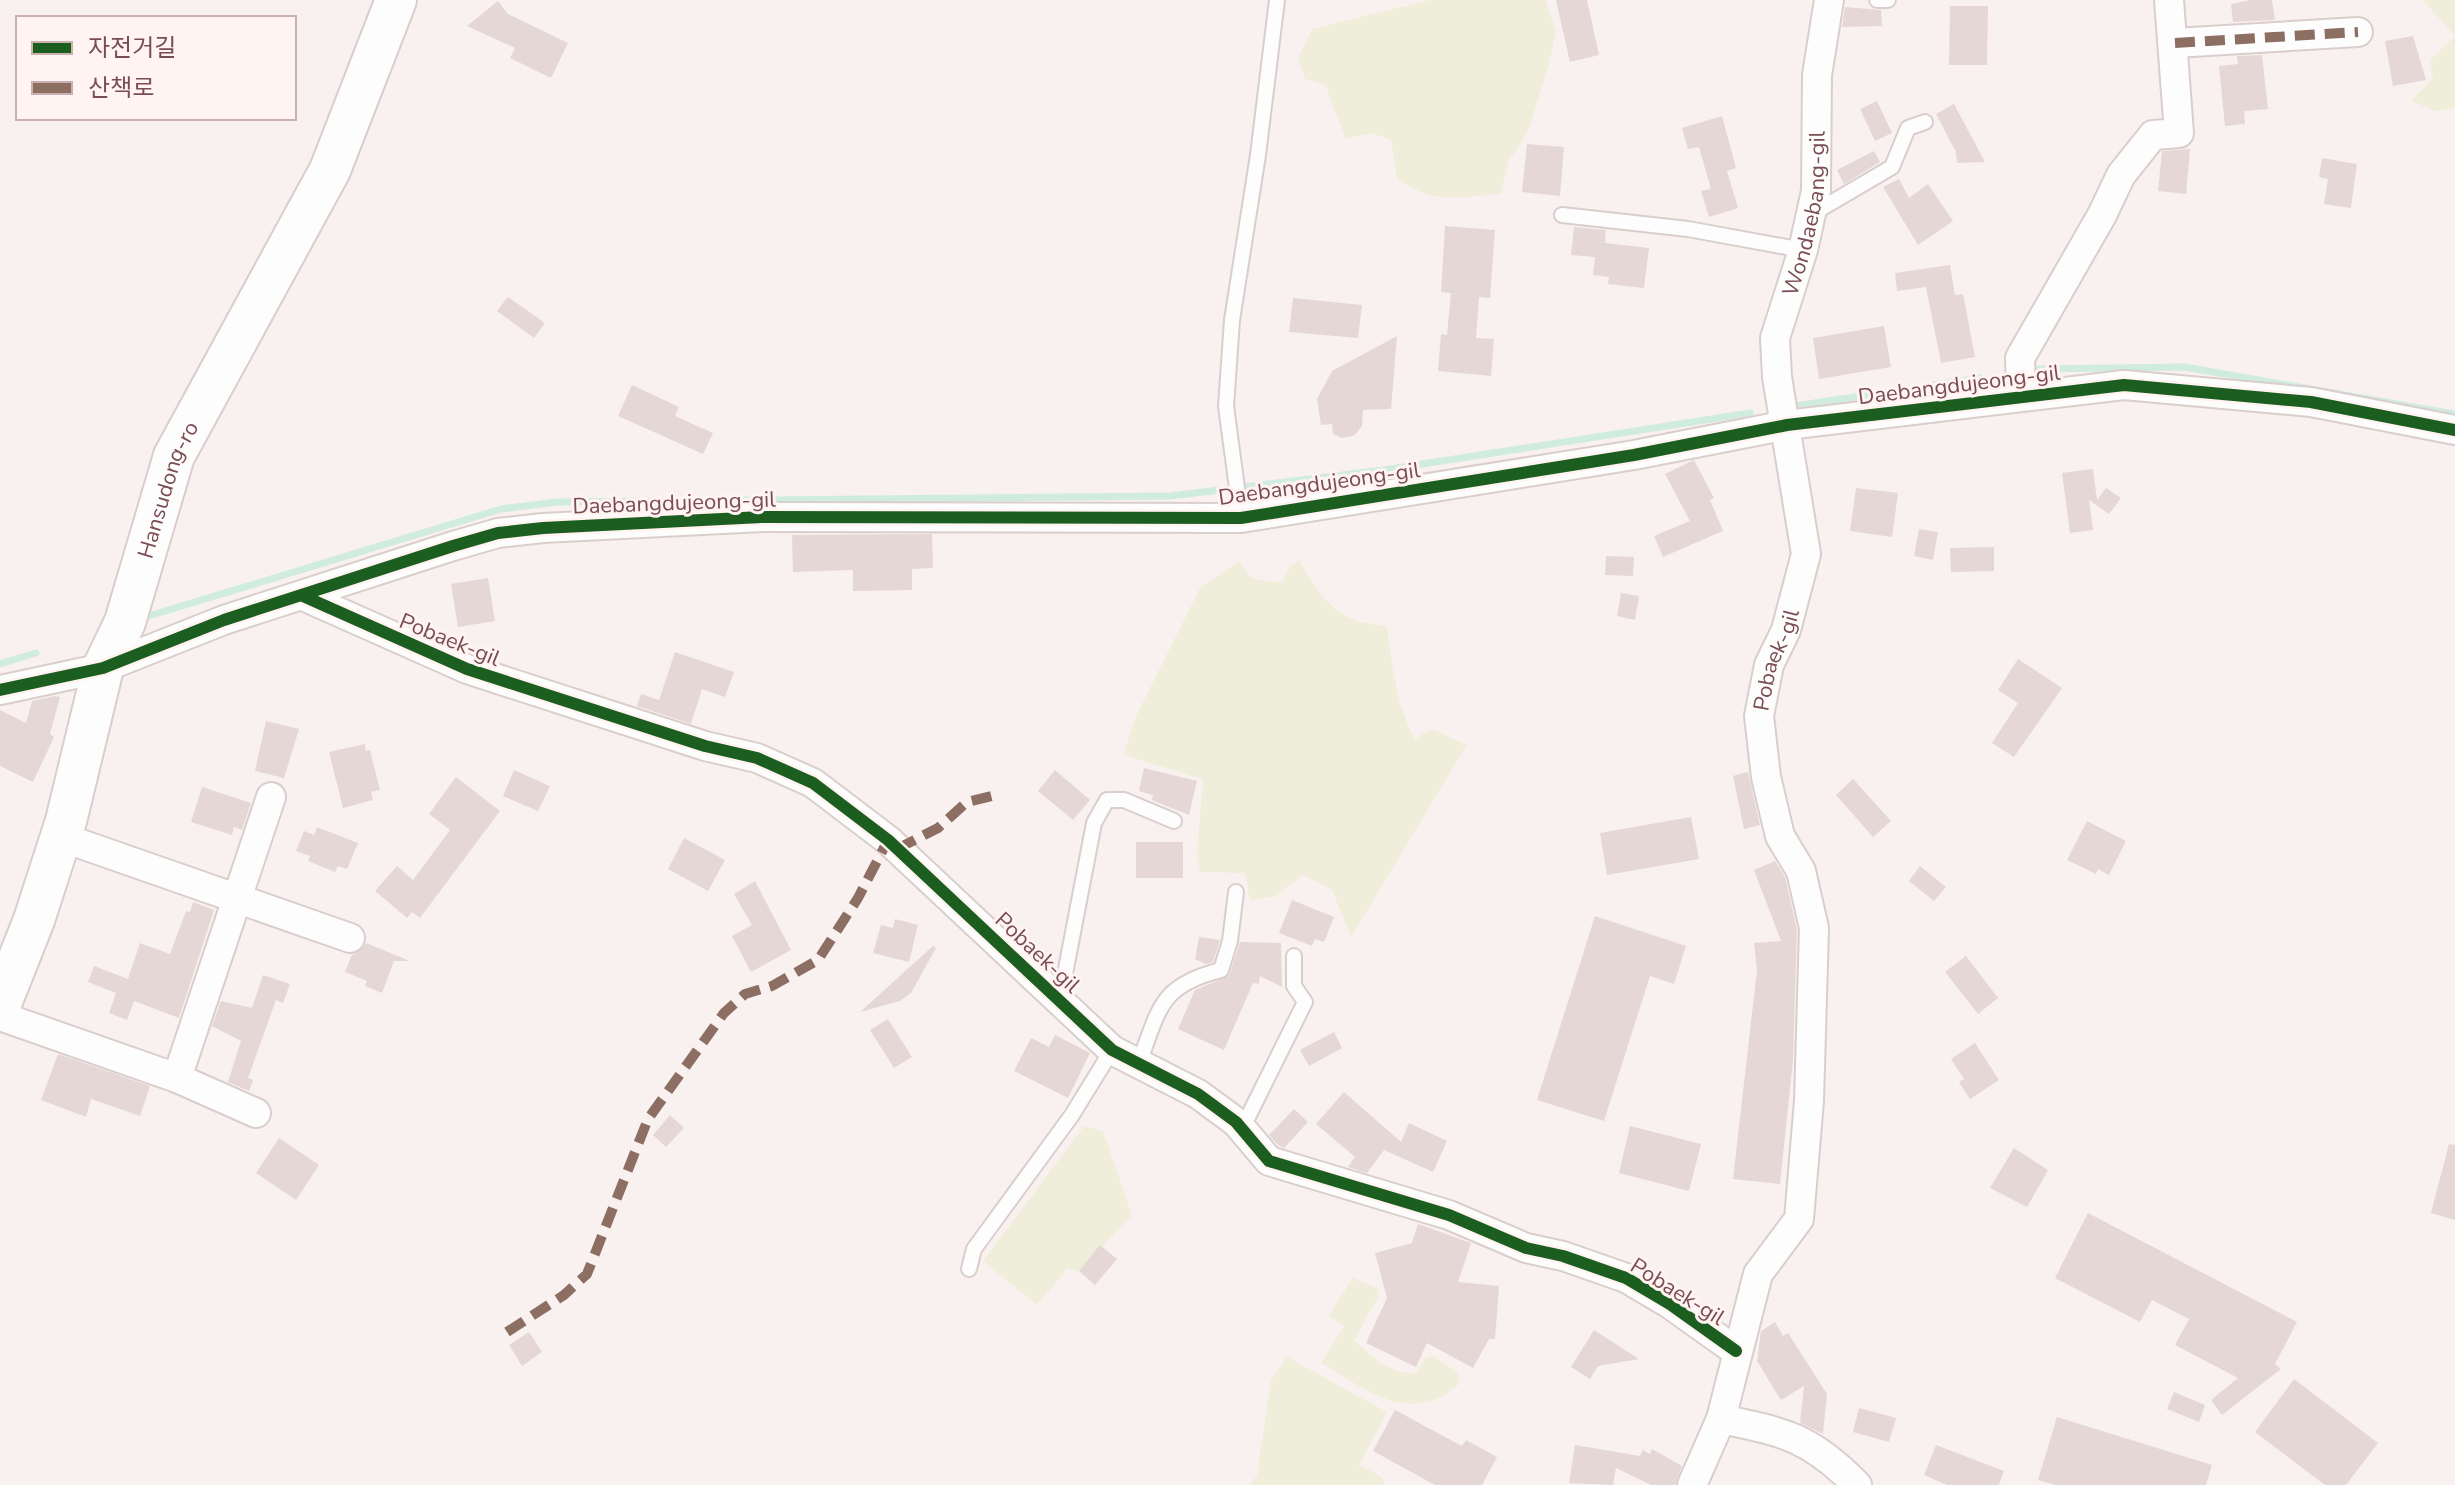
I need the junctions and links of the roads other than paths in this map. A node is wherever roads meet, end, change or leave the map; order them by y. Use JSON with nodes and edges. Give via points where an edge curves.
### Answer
{"nodes":[{"id":1,"x":396,"y":0,"type":"edge"},
{"id":2,"x":1277,"y":0,"type":"edge"},
{"id":3,"x":1829,"y":0,"type":"edge"},
{"id":4,"x":1877,"y":0,"type":"edge"},
{"id":5,"x":1888,"y":0,"type":"edge"},
{"id":6,"x":2169,"y":0,"type":"edge"},
{"id":7,"x":2358,"y":32,"type":"dead end"},
{"id":8,"x":2175,"y":43,"type":"junction"},
{"id":9,"x":1925,"y":122,"type":"dead end"},
{"id":10,"x":1811,"y":214,"type":"junction"},
{"id":11,"x":1562,"y":215,"type":"dead end"},
{"id":12,"x":1803,"y":250,"type":"junction"},
{"id":13,"x":2021,"y":395,"type":"junction"},
{"id":14,"x":1787,"y":425,"type":"junction"},
{"id":15,"x":2455,"y":430,"type":"edge"},
{"id":16,"x":1240,"y":508,"type":"junction"},
{"id":17,"x":303,"y":596,"type":"junction"},
{"id":18,"x":103,"y":668,"type":"junction"},
{"id":19,"x":0,"y":690,"type":"edge"},
{"id":20,"x":271,"y":797,"type":"dead end"},
{"id":21,"x":1174,"y":821,"type":"dead end"},
{"id":22,"x":61,"y":837,"type":"junction"},
{"id":23,"x":1236,"y":892,"type":"dead end"},
{"id":24,"x":238,"y":896,"type":"junction"},
{"id":25,"x":350,"y":938,"type":"dead end"},
{"id":26,"x":1294,"y":956,"type":"dead end"},
{"id":27,"x":1060,"y":1000,"type":"junction"},
{"id":28,"x":0,"y":1006,"type":"edge"},
{"id":29,"x":0,"y":1016,"type":"edge"},
{"id":30,"x":1112,"y":1050,"type":"junction"},
{"id":31,"x":1138,"y":1065,"type":"junction"},
{"id":32,"x":177,"y":1078,"type":"junction"},
{"id":33,"x":256,"y":1113,"type":"dead end"},
{"id":34,"x":1242,"y":1129,"type":"junction"},
{"id":35,"x":969,"y":1269,"type":"dead end"},
{"id":36,"x":1736,"y":1351,"type":"junction"},
{"id":37,"x":1721,"y":1419,"type":"junction"},
{"id":38,"x":1692,"y":1485,"type":"edge"},
{"id":39,"x":1857,"y":1485,"type":"edge"}],
"edges":[{"from":1,"to":18,"type":"street","name":"Hansudong-ro","via":[[330,170],[174,456],[125,622]]},
{"from":2,"to":16,"type":"lane","via":[[1232,320],[1226,406]]},
{"from":3,"to":10,"type":"street","name":"Wondaebang-gil","via":[[1817,75],[1816,191]]},
{"from":4,"to":5,"type":"lane"},
{"from":6,"to":8,"type":"street"},
{"from":7,"to":8,"type":"street"},
{"from":8,"to":13,"type":"street","via":[[2179,133],[2153,135],[2121,175],[2020,358]]},
{"from":9,"to":10,"type":"lane","via":[[1902,136],[1892,167]]},
{"from":10,"to":12,"type":"street","name":"Wondaebang-gil"},
{"from":11,"to":12,"type":"lane","via":[[1688,229]]},
{"from":12,"to":14,"type":"street","name":"Wondaebang-gil","via":[[1775,338]]},
{"from":13,"to":14,"type":"street","name":"Daebangdujeong-gil"},
{"from":13,"to":15,"type":"street","name":"Daebangdujeong-gil","via":[[2124,385],[2311,402]]},
{"from":14,"to":16,"type":"street","name":"Daebangdujeong-gil","via":[[1634,455]]},
{"from":14,"to":36,"type":"street","name":"Pobaek-gil","via":[[1806,554],[1790,619],[1769,665],[1759,716],[1780,836],[1801,871],[1814,928],[1809,1101],[1799,1219],[1758,1274]]},
{"from":16,"to":17,"type":"street","name":"Daebangdujeong-gil","via":[[762,517],[543,528],[498,533]]},
{"from":17,"to":18,"type":"street","name":"Daebangdujeong-gil","via":[[224,620]]},
{"from":17,"to":27,"type":"street","name":"Pobaek-gil","via":[[467,669],[757,758],[813,783],[888,840]]},
{"from":18,"to":19,"type":"street","name":"Daebangdujeong-gil"},
{"from":18,"to":22,"type":"street","name":"Hansudong-ro"},
{"from":20,"to":24,"type":"street"},
{"from":21,"to":27,"type":"lane","via":[[1124,800],[1107,800],[1094,823]]},
{"from":22,"to":24,"type":"street"},
{"from":22,"to":28,"type":"street","name":"Hansudong-ro"},
{"from":23,"to":31,"type":"lane","via":[[1221,970],[1188,978],[1169,993]]},
{"from":24,"to":25,"type":"street"},
{"from":24,"to":32,"type":"street"},
{"from":26,"to":34,"type":"lane","via":[[1294,986],[1305,1002]]},
{"from":27,"to":30,"type":"street","name":"Pobaek-gil"},
{"from":29,"to":32,"type":"street"},
{"from":30,"to":31,"type":"street","name":"Pobaek-gil"},
{"from":30,"to":35,"type":"lane","via":[[1072,1115],[974,1249]]},
{"from":31,"to":34,"type":"street","name":"Pobaek-gil","via":[[1171,1077]]},
{"from":32,"to":33,"type":"street"},
{"from":34,"to":36,"type":"street","name":"Pobaek-gil","via":[[1269,1161],[1291,1170],[1449,1215],[1526,1248],[1626,1278]]},
{"from":36,"to":37,"type":"street","name":"Pobaek-gil"},
{"from":37,"to":38,"type":"street","name":"Pobaek-gil"},
{"from":37,"to":39,"type":"street","via":[[1805,1441]]}]}
